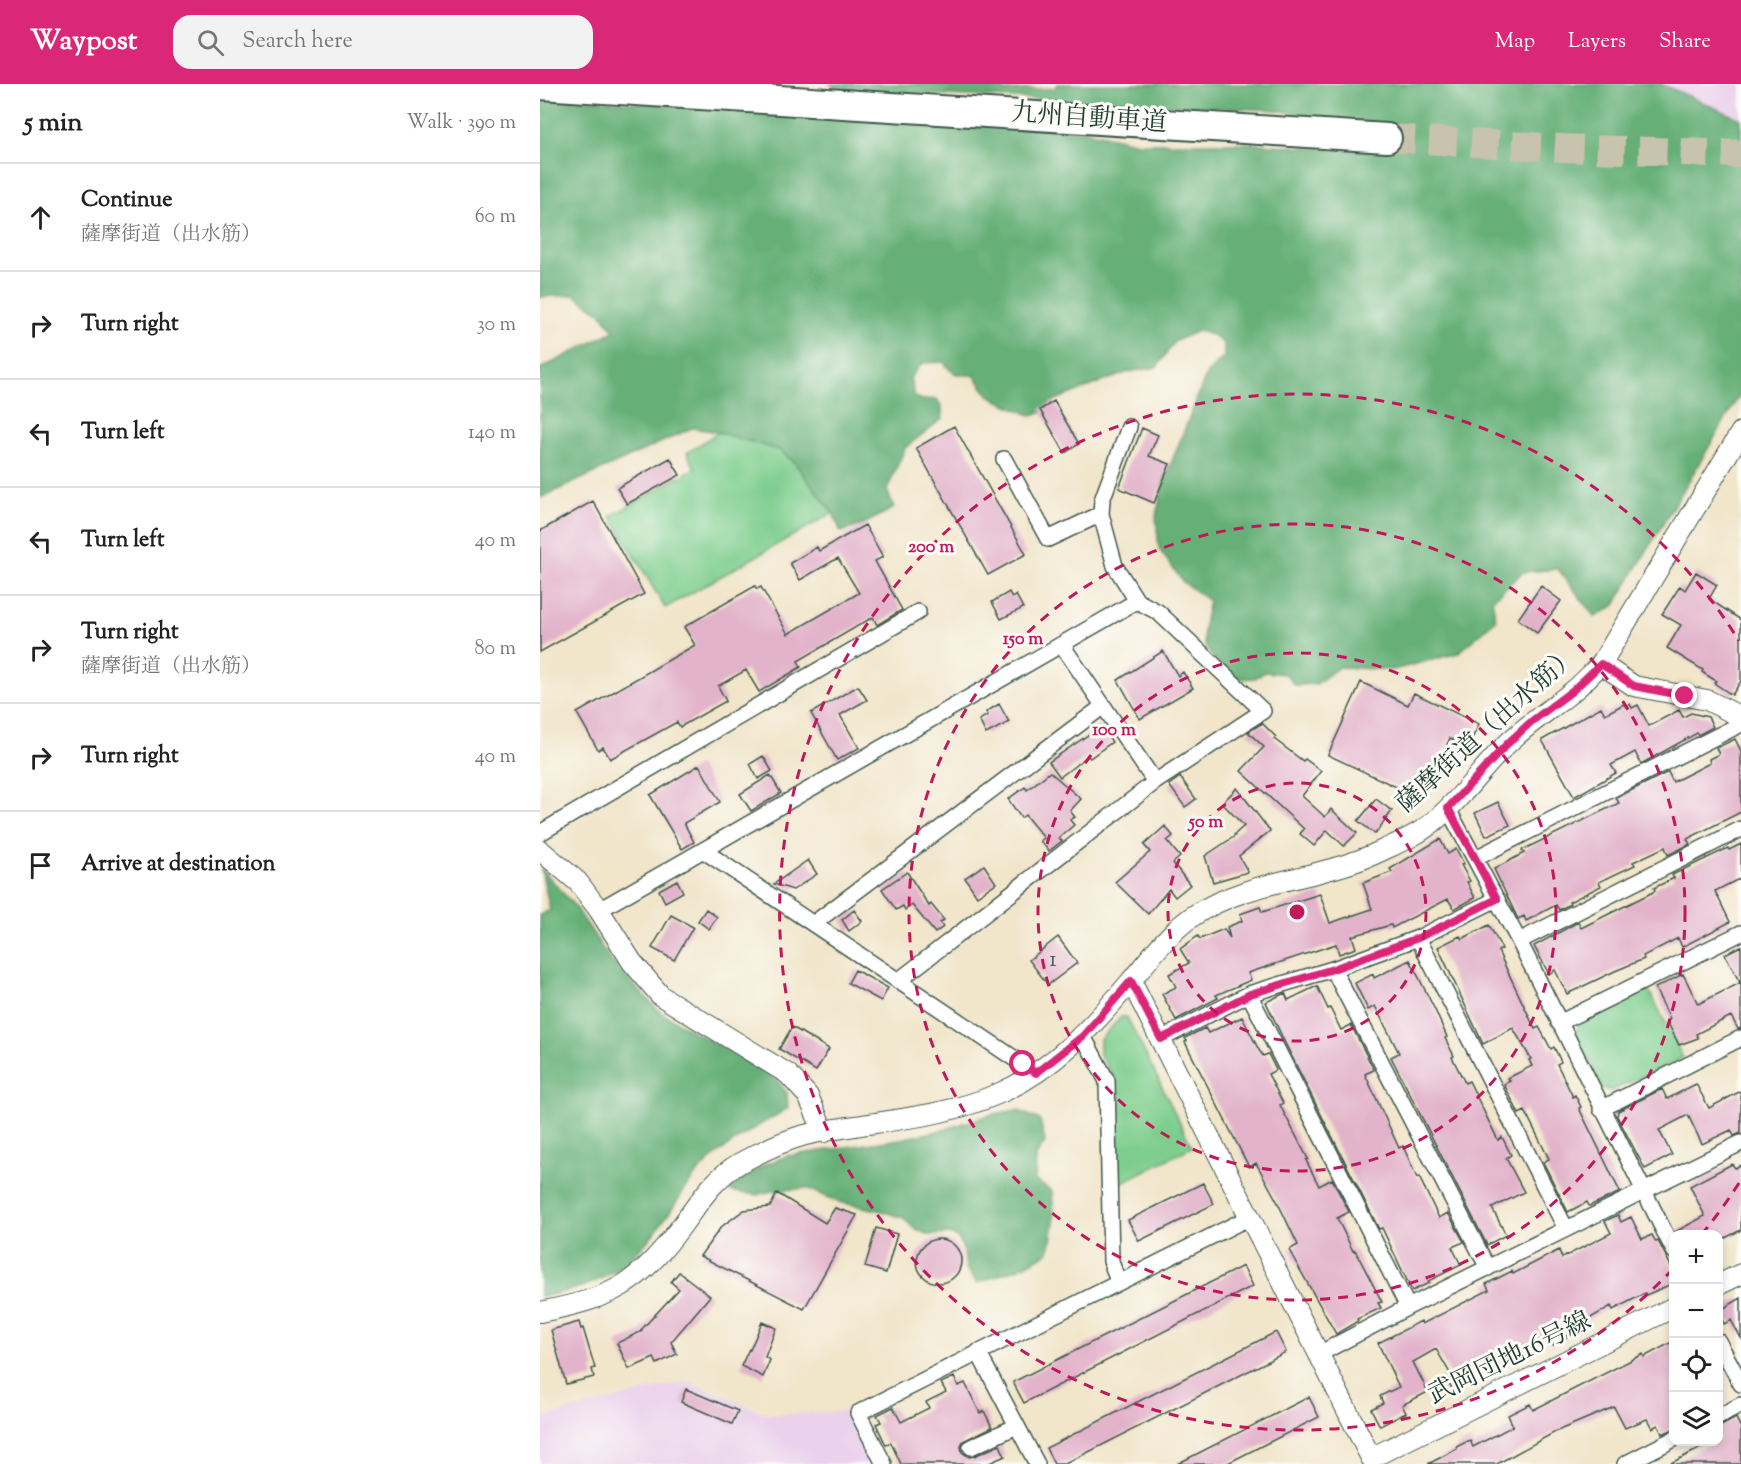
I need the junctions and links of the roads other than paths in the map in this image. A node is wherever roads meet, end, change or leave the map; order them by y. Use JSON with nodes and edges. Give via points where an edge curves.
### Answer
{"nodes":[{"id":1,"x":540,"y":85,"type":"edge"},
{"id":2,"x":1387,"y":138,"type":"tunnel mouth"},
{"id":3,"x":1129,"y":427,"type":"dead end"},
{"id":4,"x":1741,"y":432,"type":"edge"},
{"id":5,"x":1004,"y":459,"type":"dead end"},
{"id":6,"x":1101,"y":514,"type":"junction"},
{"id":7,"x":1137,"y":601,"type":"junction"},
{"id":8,"x":918,"y":612,"type":"dead end"},
{"id":9,"x":1062,"y":645,"type":"junction"},
{"id":10,"x":1601,"y":664,"type":"junction"},
{"id":11,"x":1102,"y":707,"type":"junction"},
{"id":12,"x":1741,"y":717,"type":"edge"},
{"id":13,"x":1741,"y":724,"type":"edge"},
{"id":14,"x":1155,"y":782,"type":"junction"},
{"id":15,"x":1448,"y":808,"type":"junction"},
{"id":16,"x":1741,"y":829,"type":"edge"},
{"id":17,"x":540,"y":833,"type":"edge"},
{"id":18,"x":540,"y":850,"type":"edge"},
{"id":19,"x":704,"y":851,"type":"junction"},
{"id":20,"x":1476,"y":858,"type":"junction"},
{"id":21,"x":1497,"y":899,"type":"junction"},
{"id":22,"x":599,"y":910,"type":"junction"},
{"id":23,"x":813,"y":924,"type":"junction"},
{"id":24,"x":1741,"y":933,"type":"edge"},
{"id":25,"x":1418,"y":938,"type":"junction"},
{"id":26,"x":1519,"y":941,"type":"junction"},
{"id":27,"x":1333,"y":969,"type":"junction"},
{"id":28,"x":898,"y":981,"type":"junction"},
{"id":29,"x":1131,"y":981,"type":"junction"},
{"id":30,"x":1250,"y":994,"type":"junction"},
{"id":31,"x":1559,"y":1023,"type":"junction"},
{"id":32,"x":1083,"y":1036,"type":"junction"},
{"id":33,"x":1741,"y":1038,"type":"edge"},
{"id":34,"x":1161,"y":1039,"type":"junction"},
{"id":35,"x":1036,"y":1073,"type":"junction"},
{"id":36,"x":1601,"y":1108,"type":"junction"},
{"id":37,"x":824,"y":1132,"type":"junction"},
{"id":38,"x":1741,"y":1143,"type":"edge"},
{"id":39,"x":1643,"y":1192,"type":"junction"},
{"id":40,"x":1250,"y":1217,"type":"junction"},
{"id":41,"x":1566,"y":1230,"type":"junction"},
{"id":42,"x":1669,"y":1241,"type":"edge"},
{"id":43,"x":1488,"y":1268,"type":"junction"},
{"id":44,"x":1741,"y":1274,"type":"edge"},
{"id":45,"x":1118,"y":1282,"type":"junction"},
{"id":46,"x":1721,"y":1284,"type":"edge"},
{"id":47,"x":1408,"y":1307,"type":"junction"},
{"id":48,"x":1669,"y":1310,"type":"edge"},
{"id":49,"x":540,"y":1312,"type":"edge"},
{"id":50,"x":1723,"y":1349,"type":"edge"},
{"id":51,"x":978,"y":1352,"type":"junction"},
{"id":52,"x":1319,"y":1354,"type":"junction"},
{"id":53,"x":1741,"y":1384,"type":"edge"},
{"id":54,"x":1741,"y":1405,"type":"edge"},
{"id":55,"x":1723,"y":1415,"type":"edge"},
{"id":56,"x":1017,"y":1426,"type":"junction"},
{"id":57,"x":1669,"y":1442,"type":"edge"},
{"id":58,"x":971,"y":1447,"type":"dead end"},
{"id":59,"x":1373,"y":1461,"type":"edge"},
{"id":60,"x":884,"y":1464,"type":"edge"},
{"id":61,"x":1036,"y":1464,"type":"edge"},
{"id":62,"x":1625,"y":1464,"type":"edge"}],
"edges":[{"from":1,"to":2,"type":"highway","name":"九州自動車道"},
{"from":3,"to":6,"type":"street","via":[[1102,501]]},
{"from":4,"to":10,"type":"street","name":"薩摩街道（出水筋）"},
{"from":5,"to":6,"type":"street","via":[[1048,539]]},
{"from":6,"to":7,"type":"street","via":[[1115,566]]},
{"from":7,"to":9,"type":"street"},
{"from":7,"to":14,"type":"street","via":[[1158,612],[1263,711]]},
{"from":8,"to":17,"type":"street"},
{"from":9,"to":11,"type":"street"},
{"from":9,"to":19,"type":"street"},
{"from":10,"to":12,"type":"street","via":[[1634,686],[1707,700]]},
{"from":10,"to":15,"type":"street","name":"薩摩街道（出水筋）","via":[[1506,745]]},
{"from":11,"to":14,"type":"street"},
{"from":11,"to":23,"type":"street"},
{"from":13,"to":20,"type":"street"},
{"from":14,"to":28,"type":"street"},
{"from":15,"to":20,"type":"street"},
{"from":15,"to":29,"type":"street","name":"薩摩街道（出水筋）","via":[[1431,825],[1379,852],[1211,905],[1178,927]]},
{"from":16,"to":26,"type":"street"},
{"from":18,"to":22,"type":"street","via":[[578,882]]},
{"from":19,"to":22,"type":"street"},
{"from":19,"to":23,"type":"street"},
{"from":20,"to":21,"type":"street"},
{"from":21,"to":25,"type":"street"},
{"from":21,"to":26,"type":"street"},
{"from":22,"to":37,"type":"street","via":[[661,996],[788,1074],[807,1096]]},
{"from":23,"to":28,"type":"street"},
{"from":24,"to":31,"type":"street"},
{"from":25,"to":27,"type":"street"},
{"from":25,"to":41,"type":"street"},
{"from":26,"to":31,"type":"street"},
{"from":27,"to":30,"type":"street"},
{"from":27,"to":43,"type":"street"},
{"from":28,"to":35,"type":"street"},
{"from":29,"to":32,"type":"street","name":"薩摩街道（出水筋）"},
{"from":29,"to":34,"type":"street"},
{"from":30,"to":34,"type":"street"},
{"from":30,"to":47,"type":"street"},
{"from":31,"to":36,"type":"street"},
{"from":32,"to":35,"type":"street","name":"薩摩街道（出水筋）"},
{"from":32,"to":45,"type":"street","via":[[1107,1081],[1111,1261]]},
{"from":33,"to":36,"type":"street"},
{"from":34,"to":40,"type":"street"},
{"from":35,"to":37,"type":"street","name":"薩摩街道（出水筋）","via":[[1000,1093],[954,1109]]},
{"from":36,"to":39,"type":"street"},
{"from":37,"to":49,"type":"street","name":"薩摩街道（出水筋）","via":[[765,1149],[735,1166],[715,1182],[666,1246],[630,1282],[592,1300]]},
{"from":38,"to":39,"type":"street"},
{"from":39,"to":41,"type":"street"},
{"from":39,"to":42,"type":"street"},
{"from":40,"to":45,"type":"street"},
{"from":40,"to":52,"type":"street"},
{"from":41,"to":43,"type":"street"},
{"from":43,"to":47,"type":"street"},
{"from":44,"to":46,"type":"street"},
{"from":45,"to":51,"type":"street"},
{"from":47,"to":52,"type":"street"},
{"from":48,"to":59,"type":"street","name":"武岡団地16号線"},
{"from":50,"to":53,"type":"street"},
{"from":51,"to":56,"type":"street"},
{"from":51,"to":60,"type":"street","via":[[858,1413]]},
{"from":52,"to":59,"type":"street"},
{"from":54,"to":55,"type":"street"},
{"from":56,"to":58,"type":"street"},
{"from":56,"to":61,"type":"street"},
{"from":57,"to":62,"type":"street"}]}
